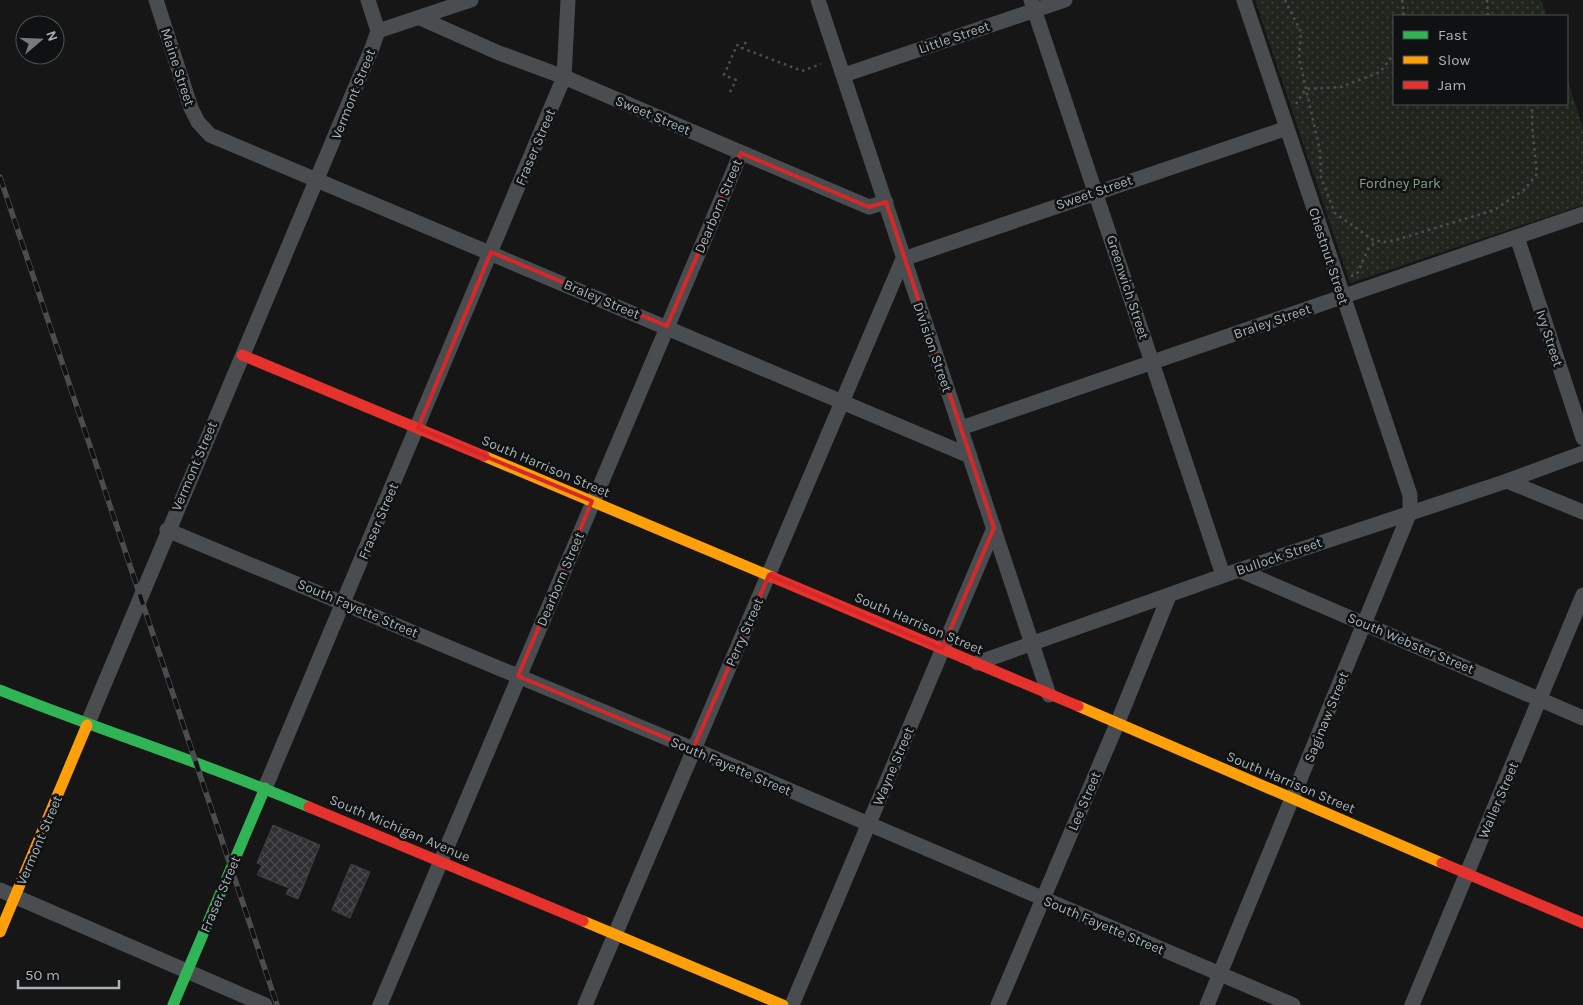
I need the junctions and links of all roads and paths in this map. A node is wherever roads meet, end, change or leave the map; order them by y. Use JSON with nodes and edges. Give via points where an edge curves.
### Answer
{"nodes":[{"id":1,"x":156,"y":0,"type":"edge"},
{"id":2,"x":368,"y":0,"type":"edge"},
{"id":3,"x":471,"y":0,"type":"edge"},
{"id":4,"x":568,"y":0,"type":"edge"},
{"id":5,"x":818,"y":0,"type":"edge"},
{"id":6,"x":1065,"y":0,"type":"edge"},
{"id":7,"x":1244,"y":0,"type":"edge"},
{"id":8,"x":1285,"y":0,"type":"edge"},
{"id":9,"x":1402,"y":0,"type":"edge"},
{"id":10,"x":1487,"y":0,"type":"edge"},
{"id":11,"x":1033,"y":5,"type":"edge"},
{"id":12,"x":1404,"y":15,"type":"edge"},
{"id":13,"x":1488,"y":15,"type":"edge"},
{"id":14,"x":420,"y":18,"type":"junction"},
{"id":15,"x":378,"y":31,"type":"junction"},
{"id":16,"x":746,"y":42,"type":"dead end"},
{"id":17,"x":742,"y":48,"type":"junction"},
{"id":18,"x":1393,"y":55,"type":"edge"},
{"id":19,"x":821,"y":64,"type":"dead end"},
{"id":20,"x":844,"y":75,"type":"junction"},
{"id":21,"x":564,"y":77,"type":"junction"},
{"id":22,"x":1306,"y":89,"type":"junction"},
{"id":23,"x":730,"y":92,"type":"dead end"},
{"id":24,"x":1296,"y":104,"type":"dead end"},
{"id":25,"x":1532,"y":105,"type":"edge"},
{"id":26,"x":1287,"y":128,"type":"junction"},
{"id":27,"x":232,"y":145,"type":"joint"},
{"id":28,"x":741,"y":153,"type":"junction"},
{"id":29,"x":317,"y":181,"type":"junction"},
{"id":30,"x":1096,"y":191,"type":"junction"},
{"id":31,"x":886,"y":202,"type":"junction"},
{"id":32,"x":1583,"y":214,"type":"edge"},
{"id":33,"x":1517,"y":237,"type":"junction"},
{"id":34,"x":1377,"y":241,"type":"junction"},
{"id":35,"x":492,"y":252,"type":"junction"},
{"id":36,"x":903,"y":259,"type":"junction"},
{"id":37,"x":1345,"y":278,"type":"dead end"},
{"id":38,"x":1342,"y":296,"type":"junction"},
{"id":39,"x":667,"y":326,"type":"junction"},
{"id":40,"x":242,"y":355,"type":"junction"},
{"id":41,"x":1153,"y":363,"type":"junction"},
{"id":42,"x":841,"y":401,"type":"junction"},
{"id":43,"x":418,"y":428,"type":"junction"},
{"id":44,"x":961,"y":428,"type":"junction"},
{"id":45,"x":1583,"y":438,"type":"edge"},
{"id":46,"x":1583,"y":453,"type":"edge"},
{"id":47,"x":970,"y":456,"type":"junction"},
{"id":48,"x":1507,"y":481,"type":"junction"},
{"id":49,"x":592,"y":501,"type":"junction"},
{"id":50,"x":1410,"y":512,"type":"junction"},
{"id":51,"x":1583,"y":512,"type":"edge"},
{"id":52,"x":994,"y":528,"type":"junction"},
{"id":53,"x":168,"y":530,"type":"junction"},
{"id":54,"x":1238,"y":570,"type":"junction"},
{"id":55,"x":769,"y":575,"type":"junction"},
{"id":56,"x":1223,"y":575,"type":"junction"},
{"id":57,"x":1583,"y":595,"type":"edge"},
{"id":58,"x":1168,"y":596,"type":"junction"},
{"id":59,"x":344,"y":602,"type":"junction"},
{"id":60,"x":1364,"y":623,"type":"junction"},
{"id":61,"x":1031,"y":643,"type":"junction"},
{"id":62,"x":942,"y":649,"type":"junction"},
{"id":63,"x":977,"y":663,"type":"junction"},
{"id":64,"x":518,"y":676,"type":"junction"},
{"id":65,"x":0,"y":690,"type":"edge"},
{"id":66,"x":1049,"y":695,"type":"junction"},
{"id":67,"x":1540,"y":699,"type":"junction"},
{"id":68,"x":1583,"y":718,"type":"edge"},
{"id":69,"x":1117,"y":724,"type":"junction"},
{"id":70,"x":87,"y":725,"type":"junction"},
{"id":71,"x":693,"y":750,"type":"junction"},
{"id":72,"x":265,"y":788,"type":"junction"},
{"id":73,"x":1292,"y":799,"type":"junction"},
{"id":74,"x":868,"y":824,"type":"junction"},
{"id":75,"x":441,"y":860,"type":"junction"},
{"id":76,"x":1466,"y":873,"type":"junction"},
{"id":77,"x":0,"y":890,"type":"edge"},
{"id":78,"x":15,"y":897,"type":"junction"},
{"id":79,"x":1042,"y":899,"type":"junction"},
{"id":80,"x":1583,"y":923,"type":"edge"},
{"id":81,"x":0,"y":932,"type":"edge"},
{"id":82,"x":614,"y":933,"type":"junction"},
{"id":83,"x":188,"y":971,"type":"junction"},
{"id":84,"x":1221,"y":974,"type":"junction"},
{"id":85,"x":173,"y":1005,"type":"edge"},
{"id":86,"x":265,"y":1005,"type":"edge"},
{"id":87,"x":380,"y":1005,"type":"edge"},
{"id":88,"x":585,"y":1005,"type":"edge"},
{"id":89,"x":783,"y":1005,"type":"edge"},
{"id":90,"x":792,"y":1005,"type":"edge"},
{"id":91,"x":998,"y":1005,"type":"edge"},
{"id":92,"x":1207,"y":1005,"type":"edge"},
{"id":93,"x":1293,"y":1005,"type":"edge"},
{"id":94,"x":1412,"y":1005,"type":"edge"}],
"edges":[{"from":1,"to":27,"type":"street","name":"Maine Street","via":[[198,122],[210,135]]},
{"from":2,"to":15,"type":"street","name":"Vermont Street"},
{"from":3,"to":14,"type":"street"},
{"from":4,"to":21,"type":"street","name":"Fraser Street"},
{"from":5,"to":20,"type":"street","name":"Division Street"},
{"from":6,"to":11,"type":"street","name":"Little Street"},
{"from":7,"to":26,"type":"street","name":"Chestnut Street"},
{"from":8,"to":22,"type":"path","via":[[1301,32],[1299,58]]},
{"from":9,"to":12,"type":"path"},
{"from":10,"to":13,"type":"path"},
{"from":11,"to":20,"type":"street","name":"Little Street"},
{"from":11,"to":30,"type":"street","name":"Greenwich Street"},
{"from":14,"to":15,"type":"street"},
{"from":14,"to":21,"type":"street","name":"Sweet Street"},
{"from":15,"to":29,"type":"street","name":"Vermont Street"},
{"from":16,"to":17,"type":"path"},
{"from":17,"to":19,"type":"path","via":[[802,70]]},
{"from":17,"to":23,"type":"path","via":[[737,45],[724,74],[736,80]]},
{"from":18,"to":22,"type":"path","via":[[1380,72],[1340,87]]},
{"from":20,"to":31,"type":"street","name":"Division Street"},
{"from":21,"to":28,"type":"street","name":"Sweet Street"},
{"from":21,"to":35,"type":"street","name":"Fraser Street"},
{"from":22,"to":24,"type":"path"},
{"from":22,"to":34,"type":"path","via":[[1320,151],[1321,178],[1334,213]]},
{"from":25,"to":34,"type":"path","via":[[1537,174],[1524,190],[1486,213],[1396,240]]},
{"from":26,"to":30,"type":"street","name":"Sweet Street"},
{"from":26,"to":38,"type":"street","name":"Chestnut Street"},
{"from":27,"to":29,"type":"street","name":"Braley Street"},
{"from":28,"to":31,"type":"street","name":"Sweet Street","via":[[869,207]]},
{"from":28,"to":39,"type":"street","name":"Dearborn Street"},
{"from":29,"to":35,"type":"street","name":"Braley Street"},
{"from":29,"to":40,"type":"street","name":"Vermont Street"},
{"from":30,"to":36,"type":"street","name":"Sweet Street"},
{"from":30,"to":41,"type":"street","name":"Greenwich Street"},
{"from":31,"to":36,"type":"street","name":"Division Street"},
{"from":32,"to":33,"type":"street","name":"Braley Street"},
{"from":33,"to":38,"type":"street","name":"Braley Street"},
{"from":33,"to":45,"type":"street","name":"Ivy Street"},
{"from":34,"to":37,"type":"path","via":[[1368,249],[1357,274]]},
{"from":35,"to":39,"type":"street","name":"Braley Street"},
{"from":35,"to":43,"type":"street","name":"Fraser Street"},
{"from":36,"to":42,"type":"street","name":"Perry Street"},
{"from":36,"to":44,"type":"street","name":"Division Street"},
{"from":38,"to":41,"type":"street","name":"Braley Street"},
{"from":38,"to":50,"type":"street","name":"Chestnut Street","via":[[1410,495]]},
{"from":39,"to":42,"type":"street","name":"Braley Street"},
{"from":39,"to":49,"type":"street","name":"Dearborn Street"},
{"from":40,"to":43,"type":"street","name":"South Harrison Street"},
{"from":40,"to":53,"type":"street","name":"Vermont Street"},
{"from":41,"to":44,"type":"street","name":"Braley Street"},
{"from":41,"to":56,"type":"street","name":"Greenwich Street"},
{"from":42,"to":47,"type":"street","name":"Braley Street"},
{"from":42,"to":55,"type":"street","name":"Perry Street"},
{"from":43,"to":49,"type":"street","name":"South Harrison Street"},
{"from":43,"to":59,"type":"street","name":"Fraser Street"},
{"from":44,"to":47,"type":"street","name":"Division Street"},
{"from":46,"to":48,"type":"street","name":"Bullock Street"},
{"from":47,"to":52,"type":"street","name":"Division Street"},
{"from":48,"to":50,"type":"street","name":"Bullock Street"},
{"from":48,"to":51,"type":"street"},
{"from":49,"to":55,"type":"street","name":"South Harrison Street"},
{"from":49,"to":64,"type":"street","name":"Dearborn Street"},
{"from":50,"to":54,"type":"street","name":"Bullock Street"},
{"from":50,"to":60,"type":"street","name":"Saginaw Street"},
{"from":52,"to":61,"type":"street","name":"Division Street"},
{"from":52,"to":62,"type":"street","name":"Wayne Street"},
{"from":53,"to":59,"type":"street","name":"South Fayette Street"},
{"from":53,"to":70,"type":"street","name":"Vermont Street"},
{"from":54,"to":56,"type":"street","name":"Bullock Street"},
{"from":54,"to":60,"type":"street","name":"South Webster Street"},
{"from":55,"to":62,"type":"street","name":"South Harrison Street"},
{"from":55,"to":71,"type":"street","name":"Perry Street"},
{"from":56,"to":58,"type":"street","name":"Bullock Street"},
{"from":57,"to":67,"type":"street","name":"Waller Street"},
{"from":58,"to":61,"type":"street","name":"Bullock Street"},
{"from":58,"to":69,"type":"street","name":"Lee Street"},
{"from":59,"to":64,"type":"street","name":"South Fayette Street"},
{"from":59,"to":72,"type":"street","name":"Fraser Street"},
{"from":60,"to":67,"type":"street","name":"South Webster Street"},
{"from":60,"to":73,"type":"street","name":"Saginaw Street"},
{"from":61,"to":63,"type":"street","name":"Bullock Street"},
{"from":61,"to":66,"type":"street","name":"Division Street"},
{"from":62,"to":63,"type":"street","name":"South Harrison Street"},
{"from":62,"to":74,"type":"street","name":"Wayne Street"},
{"from":63,"to":66,"type":"street","name":"South Harrison Street"},
{"from":64,"to":71,"type":"street","name":"South Fayette Street"},
{"from":64,"to":75,"type":"street","name":"Dearborn Street"},
{"from":65,"to":70,"type":"street","name":"South Michigan Avenue"},
{"from":66,"to":69,"type":"street","name":"South Harrison Street"},
{"from":67,"to":68,"type":"street","name":"South Webster Street"},
{"from":67,"to":76,"type":"street","name":"Waller Street"},
{"from":69,"to":73,"type":"street","name":"South Harrison Street"},
{"from":69,"to":79,"type":"street","name":"Lee Street"},
{"from":70,"to":72,"type":"street","name":"South Michigan Avenue"},
{"from":70,"to":78,"type":"street","name":"Vermont Street"},
{"from":71,"to":74,"type":"street","name":"South Fayette Street"},
{"from":71,"to":82,"type":"street","name":"Perry Street"},
{"from":72,"to":75,"type":"street","name":"South Michigan Avenue"},
{"from":72,"to":83,"type":"street","name":"Fraser Street"},
{"from":73,"to":76,"type":"street","name":"South Harrison Street"},
{"from":73,"to":84,"type":"street","name":"Saginaw Street"},
{"from":74,"to":79,"type":"street","name":"South Fayette Street"},
{"from":74,"to":90,"type":"street","name":"Wayne Street"},
{"from":75,"to":82,"type":"street","name":"South Michigan Avenue"},
{"from":75,"to":87,"type":"street","name":"Dearborn Street"},
{"from":76,"to":80,"type":"street","name":"South Harrison Street"},
{"from":76,"to":94,"type":"street","name":"Waller Street"},
{"from":77,"to":78,"type":"street"},
{"from":78,"to":81,"type":"street","name":"Vermont Street"},
{"from":78,"to":83,"type":"street"},
{"from":79,"to":84,"type":"street","name":"South Fayette Street"},
{"from":79,"to":91,"type":"street","name":"Lee Street"},
{"from":82,"to":88,"type":"street","name":"Perry Street"},
{"from":82,"to":89,"type":"street","name":"South Michigan Avenue"},
{"from":83,"to":85,"type":"street","name":"Fraser Street"},
{"from":83,"to":86,"type":"street"},
{"from":84,"to":92,"type":"street","name":"Saginaw Street"},
{"from":84,"to":93,"type":"street","name":"South Fayette Street"}]}
